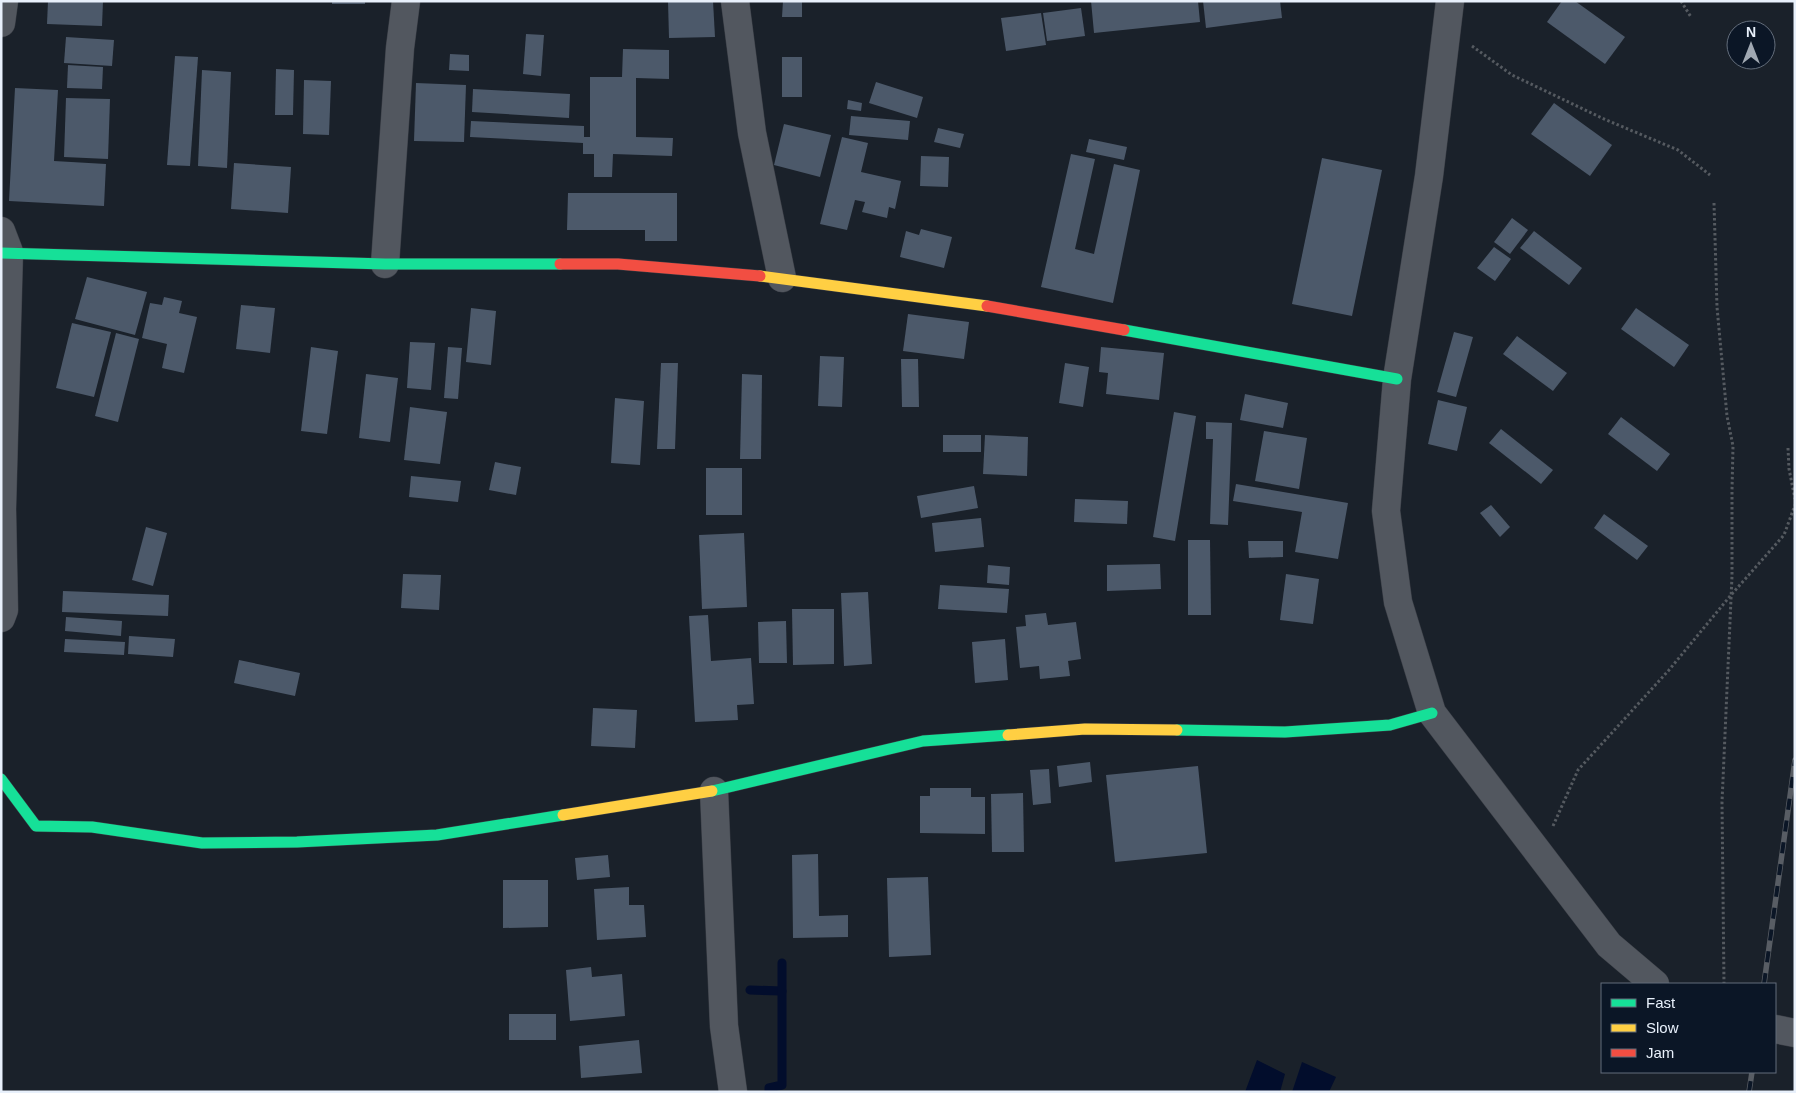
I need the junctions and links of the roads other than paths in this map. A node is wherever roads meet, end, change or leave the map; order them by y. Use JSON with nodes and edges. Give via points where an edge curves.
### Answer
{"nodes":[{"id":1,"x":4,"y":1,"type":"edge"},
{"id":2,"x":406,"y":1,"type":"edge"},
{"id":3,"x":734,"y":1,"type":"edge"},
{"id":4,"x":1450,"y":1,"type":"edge"},
{"id":5,"x":1,"y":22,"type":"edge"},
{"id":6,"x":4,"y":245,"type":"edge"},
{"id":7,"x":385,"y":264,"type":"junction"},
{"id":8,"x":782,"y":278,"type":"junction"},
{"id":9,"x":1397,"y":380,"type":"junction"},
{"id":10,"x":1,"y":618,"type":"edge"},
{"id":11,"x":1432,"y":712,"type":"junction"},
{"id":12,"x":1,"y":778,"type":"edge"},
{"id":13,"x":714,"y":791,"type":"junction"},
{"id":14,"x":1654,"y":983,"type":"edge"},
{"id":15,"x":1776,"y":1028,"type":"edge"},
{"id":16,"x":1795,"y":1033,"type":"edge"},
{"id":17,"x":733,"y":1092,"type":"edge"}],
"edges":[{"from":1,"to":5,"type":"street"},
{"from":2,"to":7,"type":"street"},
{"from":3,"to":8,"type":"street","via":[[752,133]]},
{"from":4,"to":9,"type":"street","via":[[1429,176]]},
{"from":6,"to":7,"type":"street","via":[[158,258]]},
{"from":6,"to":10,"type":"street","via":[[4,610]]},
{"from":7,"to":8,"type":"street","via":[[618,264]]},
{"from":8,"to":9,"type":"street","via":[[981,305]]},
{"from":9,"to":11,"type":"street","via":[[1386,511],[1398,602]]},
{"from":11,"to":13,"type":"street","via":[[1390,725],[1285,732],[1085,729],[923,742]]},
{"from":11,"to":14,"type":"street","via":[[1609,945]]},
{"from":12,"to":13,"type":"street","via":[[36,826],[92,827],[202,844],[437,835]]},
{"from":13,"to":17,"type":"street","via":[[724,1026]]},
{"from":15,"to":16,"type":"street"}]}
